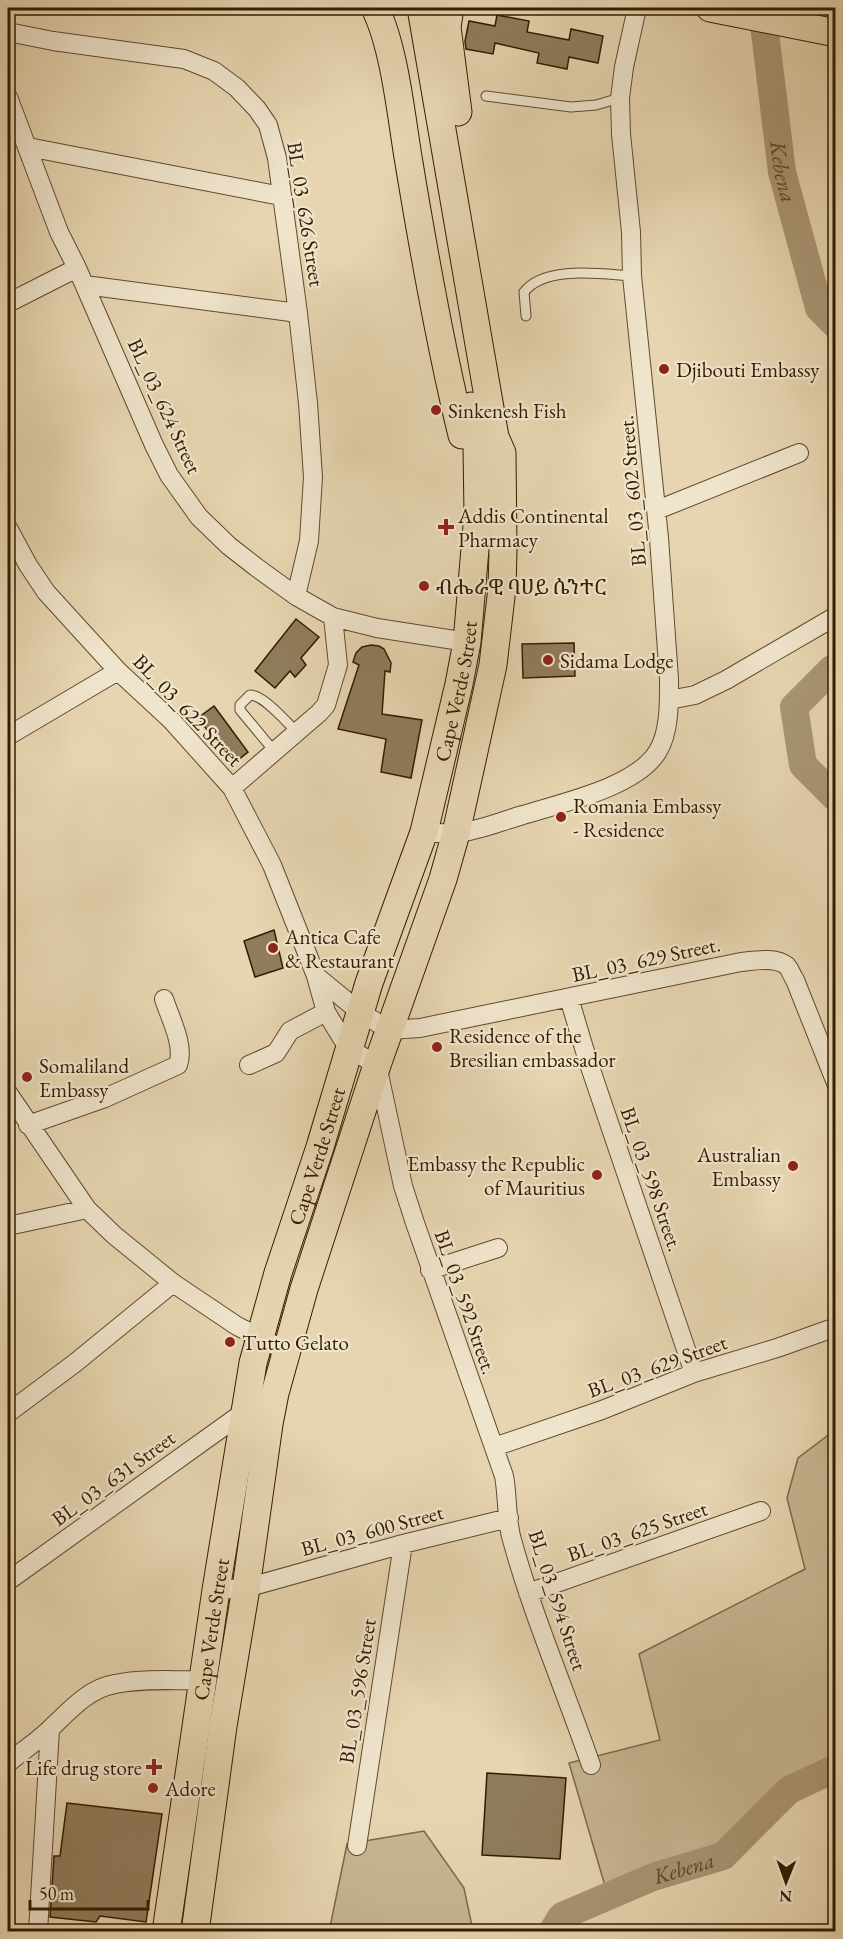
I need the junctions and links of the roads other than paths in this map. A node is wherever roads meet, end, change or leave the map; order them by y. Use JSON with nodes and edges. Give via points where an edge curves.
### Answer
{"nodes":[{"id":1,"x":375,"y":8,"type":"edge"},
{"id":2,"x":404,"y":8,"type":"edge"},
{"id":3,"x":421,"y":8,"type":"edge"},
{"id":4,"x":450,"y":8,"type":"edge"},
{"id":5,"x":637,"y":8,"type":"edge"},
{"id":6,"x":710,"y":8,"type":"edge"},
{"id":7,"x":8,"y":32,"type":"edge"},
{"id":8,"x":836,"y":33,"type":"edge"},
{"id":9,"x":486,"y":96,"type":"dead end"},
{"id":10,"x":8,"y":97,"type":"edge"},
{"id":11,"x":620,"y":98,"type":"junction"},
{"id":12,"x":28,"y":147,"type":"junction"},
{"id":13,"x":281,"y":196,"type":"junction"},
{"id":14,"x":77,"y":268,"type":"junction"},
{"id":15,"x":632,"y":276,"type":"junction"},
{"id":16,"x":85,"y":285,"type":"junction"},
{"id":17,"x":8,"y":303,"type":"edge"},
{"id":18,"x":298,"y":313,"type":"junction"},
{"id":19,"x":526,"y":316,"type":"dead end"},
{"id":20,"x":476,"y":379,"type":"junction"},
{"id":21,"x":502,"y":453,"type":"junction"},
{"id":22,"x":799,"y":453,"type":"dead end"},
{"id":23,"x":478,"y":473,"type":"junction"},
{"id":24,"x":657,"y":510,"type":"junction"},
{"id":25,"x":8,"y":528,"type":"edge"},
{"id":26,"x":296,"y":596,"type":"junction"},
{"id":27,"x":836,"y":616,"type":"edge"},
{"id":28,"x":333,"y":617,"type":"junction"},
{"id":29,"x":467,"y":642,"type":"junction"},
{"id":30,"x":118,"y":671,"type":"junction"},
{"id":31,"x":669,"y":700,"type":"junction"},
{"id":32,"x":297,"y":732,"type":"junction"},
{"id":33,"x":8,"y":736,"type":"edge"},
{"id":34,"x":274,"y":751,"type":"junction"},
{"id":35,"x":232,"y":788,"type":"junction"},
{"id":36,"x":424,"y":832,"type":"junction"},
{"id":37,"x":456,"y":833,"type":"junction"},
{"id":38,"x":316,"y":976,"type":"junction"},
{"id":39,"x":569,"y":998,"type":"junction"},
{"id":40,"x":164,"y":999,"type":"dead end"},
{"id":41,"x":326,"y":1012,"type":"junction"},
{"id":42,"x":360,"y":1012,"type":"junction"},
{"id":43,"x":389,"y":1030,"type":"junction"},
{"id":44,"x":348,"y":1048,"type":"junction"},
{"id":45,"x":249,"y":1065,"type":"dead end"},
{"id":46,"x":377,"y":1065,"type":"junction"},
{"id":47,"x":836,"y":1083,"type":"edge"},
{"id":48,"x":8,"y":1093,"type":"edge"},
{"id":49,"x":28,"y":1125,"type":"junction"},
{"id":50,"x":87,"y":1209,"type":"junction"},
{"id":51,"x":8,"y":1226,"type":"edge"},
{"id":52,"x":498,"y":1248,"type":"dead end"},
{"id":53,"x":430,"y":1270,"type":"junction"},
{"id":54,"x":173,"y":1283,"type":"junction"},
{"id":55,"x":836,"y":1327,"type":"edge"},
{"id":56,"x":259,"y":1338,"type":"junction"},
{"id":57,"x":286,"y":1351,"type":"junction"},
{"id":58,"x":694,"y":1373,"type":"junction"},
{"id":59,"x":244,"y":1412,"type":"junction"},
{"id":60,"x":8,"y":1413,"type":"edge"},
{"id":61,"x":494,"y":1447,"type":"junction"},
{"id":62,"x":761,"y":1511,"type":"dead end"},
{"id":63,"x":510,"y":1518,"type":"junction"},
{"id":64,"x":403,"y":1544,"type":"junction"},
{"id":65,"x":8,"y":1581,"type":"edge"},
{"id":66,"x":246,"y":1588,"type":"junction"},
{"id":67,"x":216,"y":1590,"type":"junction"},
{"id":68,"x":528,"y":1593,"type":"junction"},
{"id":69,"x":203,"y":1680,"type":"junction"},
{"id":70,"x":50,"y":1729,"type":"junction"},
{"id":71,"x":8,"y":1763,"type":"edge"},
{"id":72,"x":591,"y":1765,"type":"dead end"},
{"id":73,"x":357,"y":1846,"type":"dead end"},
{"id":74,"x":38,"y":1932,"type":"edge"},
{"id":75,"x":166,"y":1932,"type":"edge"},
{"id":76,"x":195,"y":1932,"type":"edge"}],
"edges":[{"from":1,"to":23,"type":"main road","via":[[396,86],[451,392],[463,440]]},
{"from":2,"to":20,"type":"main road"},
{"from":3,"to":20,"type":"main road"},
{"from":4,"to":21,"type":"main road","via":[[448,47],[507,413],[509,432]]},
{"from":5,"to":11,"type":"street","name":"BL_03_602 Street."},
{"from":6,"to":8,"type":"main road"},
{"from":7,"to":13,"type":"street","name":"BL_03_626 Street","via":[[184,59],[214,71],[237,88],[268,124]]},
{"from":9,"to":11,"type":"lane","via":[[572,107]]},
{"from":10,"to":12,"type":"street","name":"BL_03_624 Street"},
{"from":11,"to":15,"type":"street","name":"BL_03_602 Street."},
{"from":12,"to":13,"type":"street"},
{"from":12,"to":14,"type":"street","name":"BL_03_624 Street","via":[[59,232]]},
{"from":13,"to":18,"type":"street","name":"BL_03_626 Street"},
{"from":14,"to":16,"type":"street","name":"BL_03_624 Street"},
{"from":14,"to":17,"type":"street"},
{"from":15,"to":19,"type":"lane","via":[[549,276],[531,283],[524,292]]},
{"from":15,"to":24,"type":"street","name":"BL_03_602 Street."},
{"from":16,"to":18,"type":"street"},
{"from":16,"to":26,"type":"street","name":"BL_03_624 Street","via":[[169,475],[199,517]]},
{"from":18,"to":26,"type":"street","name":"BL_03_626 Street","via":[[313,477],[309,541]]},
{"from":20,"to":21,"type":"main road","name":"Cape Verde Street"},
{"from":20,"to":23,"type":"main road","name":"Cape Verde Street"},
{"from":21,"to":37,"type":"main road","name":"Cape Verde Street","via":[[503,550],[497,631]]},
{"from":22,"to":24,"type":"street"},
{"from":23,"to":29,"type":"main road","name":"Cape Verde Street","via":[[476,551]]},
{"from":24,"to":31,"type":"street","name":"BL_03_602 Street."},
{"from":25,"to":30,"type":"street","name":"BL_03_622 Street","via":[[46,592]]},
{"from":26,"to":28,"type":"street","name":"BL_03_624 Street"},
{"from":27,"to":31,"type":"street","via":[[726,680],[694,695]]},
{"from":28,"to":29,"type":"street","name":"BL_03_624 Street"},
{"from":28,"to":32,"type":"street","via":[[338,665],[332,687],[326,705]]},
{"from":29,"to":36,"type":"main road","name":"Cape Verde Street"},
{"from":30,"to":33,"type":"street"},
{"from":30,"to":35,"type":"street","name":"BL_03_622 Street","via":[[172,721]]},
{"from":31,"to":37,"type":"street","name":"BL_03_602 Street.","via":[[666,729],[658,751],[633,774],[592,794]]},
{"from":32,"to":34,"type":"street"},
{"from":32,"to":34,"type":"lane","via":[[256,695],[250,695],[240,710]]},
{"from":34,"to":35,"type":"street"},
{"from":35,"to":38,"type":"street","name":"BL_03_622 Street","via":[[272,865]]},
{"from":36,"to":37,"type":"street","name":"BL_03_602 Street."},
{"from":36,"to":42,"type":"main road","name":"Cape Verde Street"},
{"from":37,"to":43,"type":"main road","name":"Cape Verde Street"},
{"from":38,"to":41,"type":"street","name":"BL_03_622 Street"},
{"from":38,"to":42,"type":"street"},
{"from":39,"to":43,"type":"street","name":"BL_03_629 Street.","via":[[420,1028]]},
{"from":39,"to":47,"type":"street","name":"BL_03_629 Street.","via":[[730,963],[779,962],[787,966],[795,980]]},
{"from":39,"to":58,"type":"street","name":"BL_03_598 Street."},
{"from":40,"to":49,"type":"street","via":[[181,1057],[178,1065],[105,1098]]},
{"from":41,"to":44,"type":"street","name":"BL_03_622 Street"},
{"from":41,"to":45,"type":"street","via":[[290,1031],[276,1053]]},
{"from":42,"to":43,"type":"street"},
{"from":42,"to":44,"type":"main road","name":"Cape Verde Street"},
{"from":43,"to":46,"type":"main road","name":"Cape Verde Street"},
{"from":44,"to":46,"type":"street"},
{"from":44,"to":56,"type":"main road","name":"Cape Verde Street"},
{"from":46,"to":53,"type":"street","name":"BL_03_592 Street.","via":[[403,1186]]},
{"from":46,"to":57,"type":"main road","name":"Cape Verde Street"},
{"from":48,"to":49,"type":"street"},
{"from":49,"to":50,"type":"street"},
{"from":50,"to":51,"type":"street"},
{"from":50,"to":54,"type":"street"},
{"from":52,"to":53,"type":"street"},
{"from":53,"to":61,"type":"street","name":"BL_03_592 Street."},
{"from":54,"to":56,"type":"street"},
{"from":54,"to":60,"type":"street"},
{"from":55,"to":58,"type":"street","name":"BL_03_629 Street"},
{"from":56,"to":57,"type":"street"},
{"from":56,"to":59,"type":"main road","name":"Cape Verde Street"},
{"from":57,"to":66,"type":"main road","name":"Cape Verde Street","via":[[269,1424]]},
{"from":58,"to":61,"type":"street","name":"BL_03_629 Street"},
{"from":59,"to":65,"type":"street","name":"BL_03_631 Street"},
{"from":59,"to":67,"type":"main road","name":"Cape Verde Street"},
{"from":61,"to":63,"type":"street","name":"BL_03_594 Street"},
{"from":62,"to":68,"type":"street","name":"BL_03_625 Street"},
{"from":63,"to":64,"type":"street","name":"BL_03_600 Street"},
{"from":63,"to":68,"type":"street","name":"BL_03_594 Street","via":[[511,1536]]},
{"from":64,"to":66,"type":"street","name":"BL_03_600 Street"},
{"from":64,"to":73,"type":"street","name":"BL_03_596 Street"},
{"from":66,"to":67,"type":"street","name":"BL_03_600 Street"},
{"from":66,"to":76,"type":"main road","name":"Cape Verde Street"},
{"from":67,"to":69,"type":"main road","name":"Cape Verde Street"},
{"from":68,"to":72,"type":"street","name":"BL_03_594 Street"},
{"from":69,"to":70,"type":"street","via":[[112,1684],[84,1699]]},
{"from":69,"to":75,"type":"main road","name":"Cape Verde Street"},
{"from":70,"to":71,"type":"street"},
{"from":70,"to":74,"type":"street"}]}
